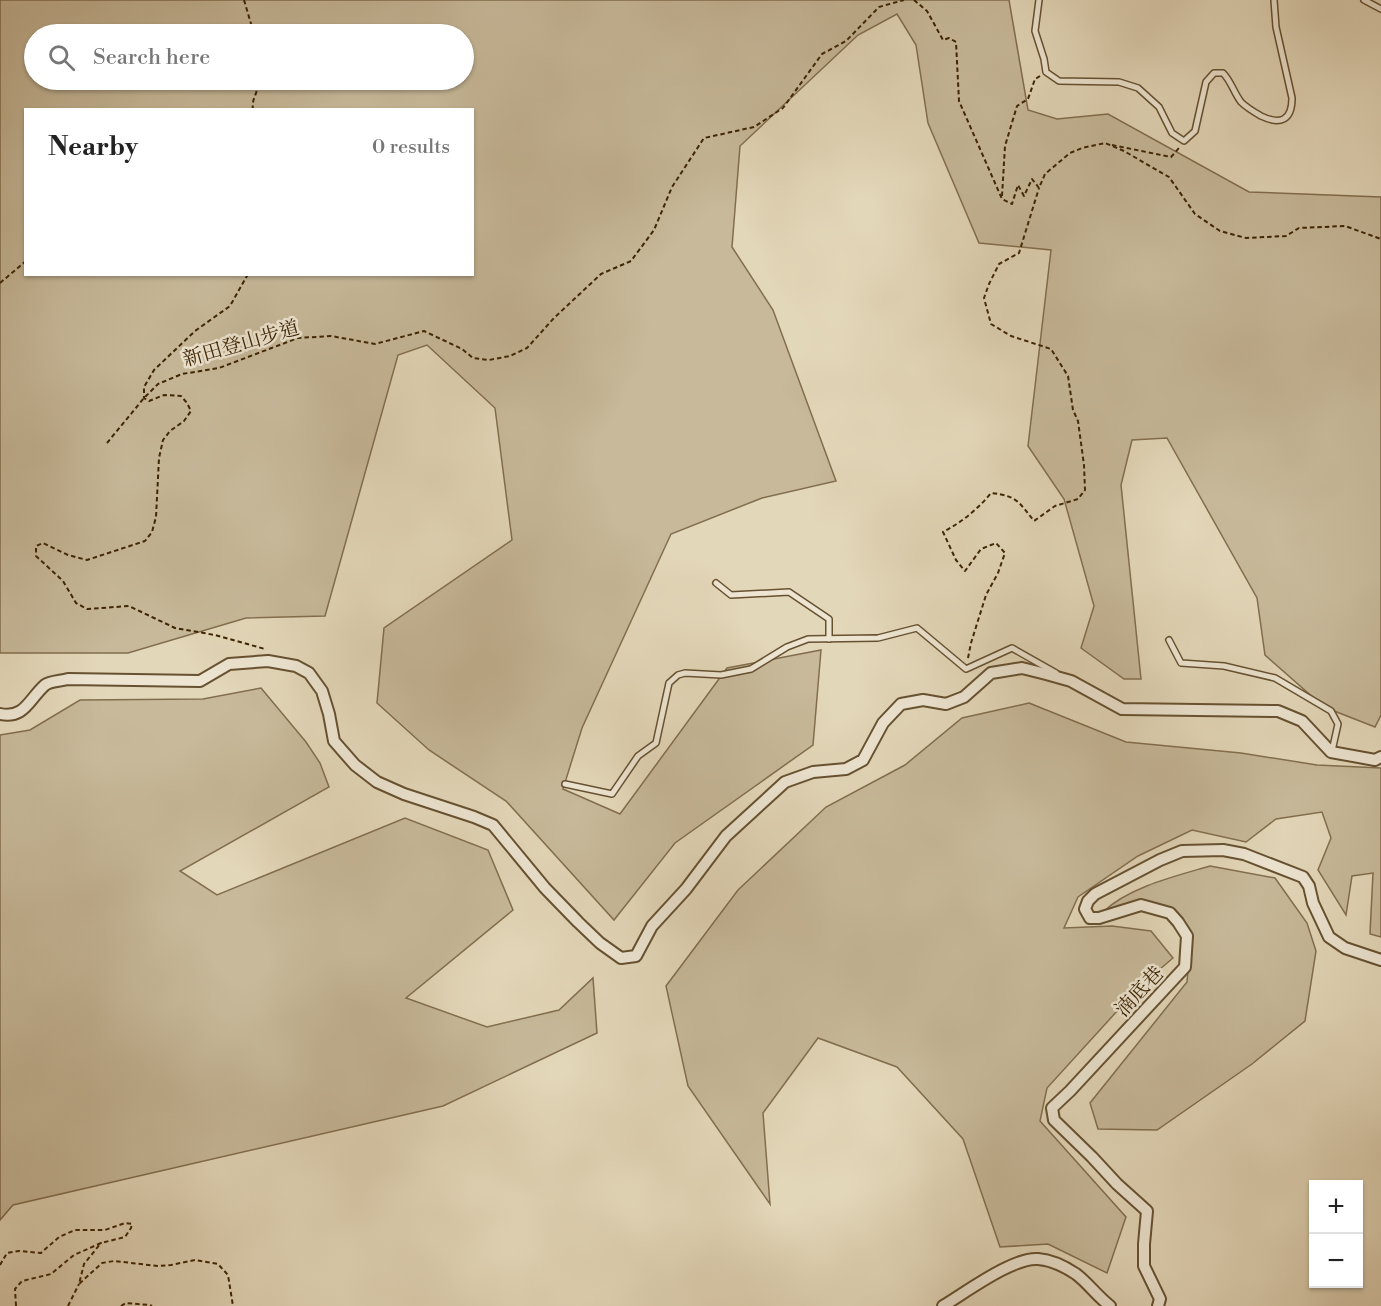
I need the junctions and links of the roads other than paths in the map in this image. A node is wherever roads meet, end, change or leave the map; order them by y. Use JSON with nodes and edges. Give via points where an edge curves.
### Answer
{"nodes":[{"id":1,"x":1039,"y":0,"type":"edge"},
{"id":2,"x":1274,"y":0,"type":"edge"},
{"id":3,"x":1364,"y":0,"type":"edge"},
{"id":4,"x":1381,"y":9,"type":"edge"},
{"id":5,"x":716,"y":583,"type":"dead end"},
{"id":6,"x":829,"y":639,"type":"junction"},
{"id":7,"x":1169,"y":640,"type":"dead end"},
{"id":8,"x":1071,"y":681,"type":"junction"},
{"id":9,"x":0,"y":714,"type":"edge"},
{"id":10,"x":1331,"y":752,"type":"junction"},
{"id":11,"x":1381,"y":757,"type":"edge"},
{"id":12,"x":565,"y":784,"type":"dead end"},
{"id":13,"x":1381,"y":960,"type":"edge"},
{"id":14,"x":943,"y":1306,"type":"edge"},
{"id":15,"x":1110,"y":1306,"type":"edge"},
{"id":16,"x":1158,"y":1306,"type":"edge"}],
"edges":[{"from":1,"to":2,"type":"lane","via":[[1035,31],[1046,72],[1059,81],[1119,81],[1138,88],[1159,107],[1172,133],[1184,141],[1195,131],[1206,82],[1215,73],[1227,77],[1242,102],[1255,113],[1271,121],[1288,116],[1292,98]]},
{"from":3,"to":4,"type":"lane"},
{"from":5,"to":6,"type":"lane","via":[[731,595],[789,592],[829,619]]},
{"from":6,"to":8,"type":"lane","via":[[878,638],[917,628],[966,669],[1012,648]]},
{"from":6,"to":12,"type":"lane","via":[[808,639],[787,647],[751,669],[721,675],[678,675],[669,683],[656,743],[638,756],[612,794]]},
{"from":7,"to":10,"type":"lane","via":[[1181,663],[1224,666],[1275,678],[1330,711],[1338,724]]},
{"from":8,"to":9,"type":"street","via":[[1022,668],[992,673],[964,697],[946,704],[924,700],[901,704],[883,723],[863,760],[846,769],[813,772],[785,782],[772,793],[726,836],[652,926],[636,956],[621,958],[545,888],[493,825],[404,794],[377,782],[355,765],[334,741],[322,691],[309,673],[296,666],[268,661],[229,664],[200,681],[68,679],[47,683],[22,712]]},
{"from":8,"to":10,"type":"street","via":[[1122,709],[1278,711],[1302,721]]},
{"from":10,"to":11,"type":"street","via":[[1375,760]]},
{"from":13,"to":16,"type":"street","name":"湳底巷","via":[[1345,948],[1329,937],[1303,878],[1244,854],[1182,851],[1088,901],[1085,909],[1090,918],[1141,905],[1170,913],[1186,936],[1185,967],[1052,1108],[1054,1120],[1147,1212],[1144,1266],[1160,1299]]},
{"from":14,"to":15,"type":"street","via":[[982,1281],[1035,1258],[1052,1261],[1078,1275]]}]}
